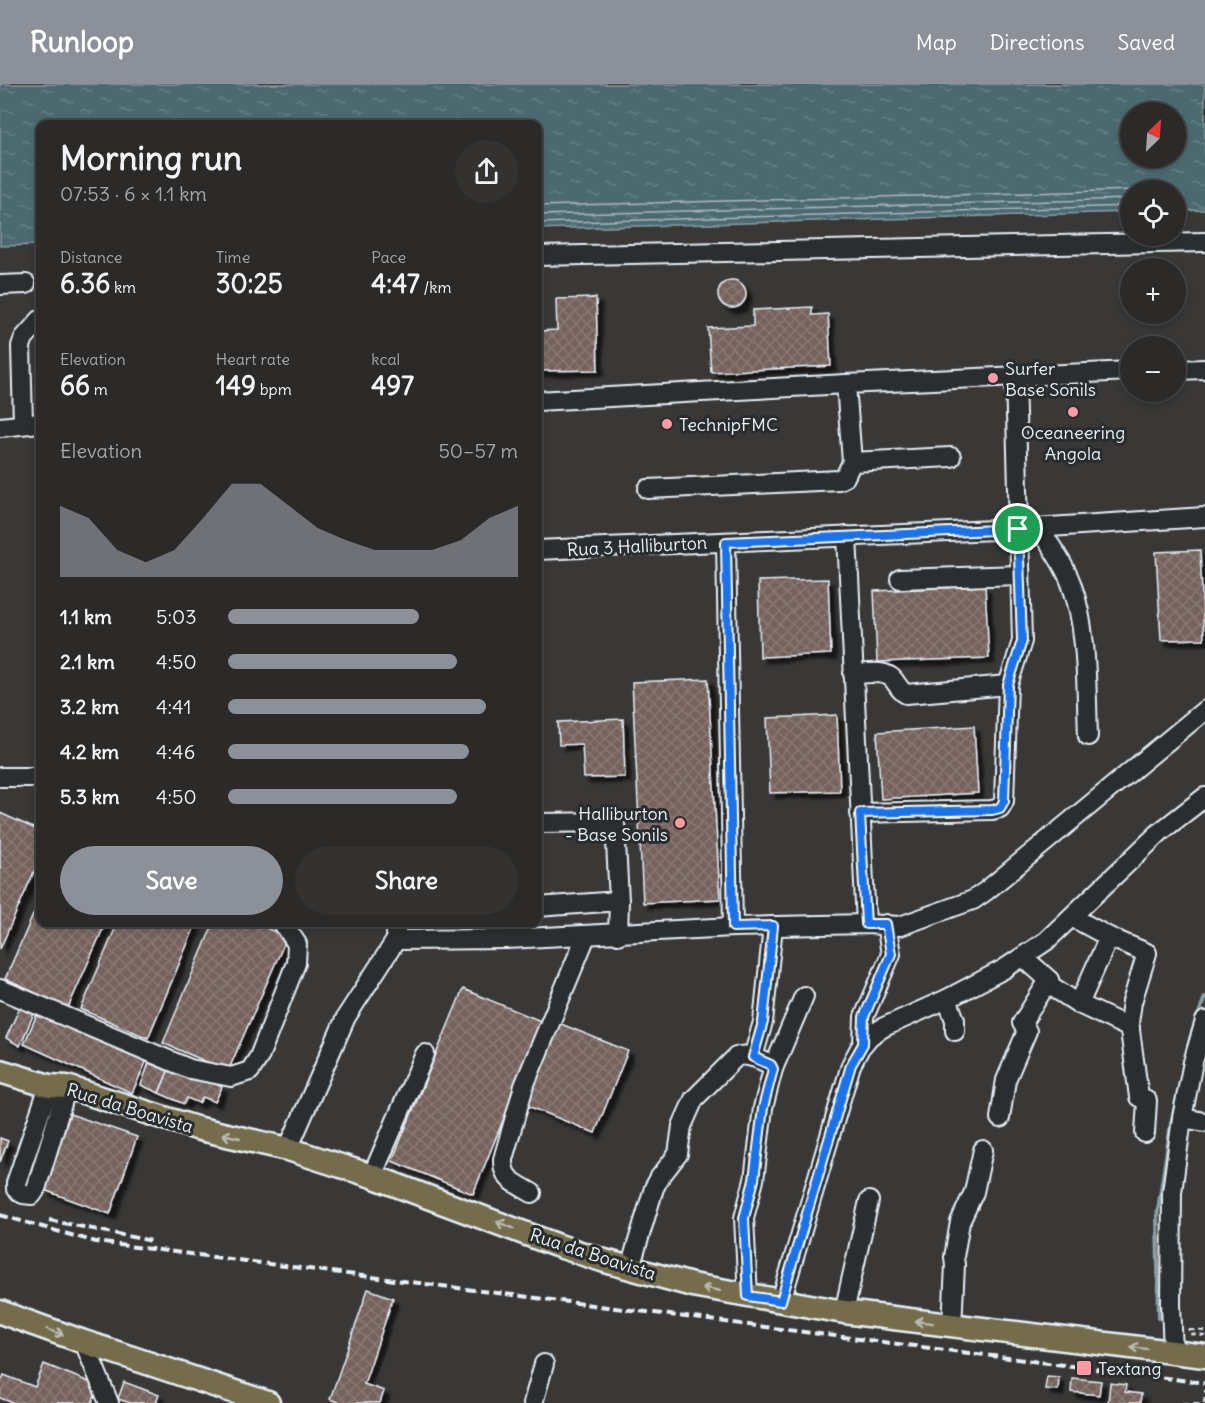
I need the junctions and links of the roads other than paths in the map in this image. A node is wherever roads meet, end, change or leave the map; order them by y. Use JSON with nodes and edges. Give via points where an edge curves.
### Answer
{"nodes":[{"id":1,"x":1205,"y":242,"type":"edge"},
{"id":2,"x":542,"y":256,"type":"edge"},
{"id":3,"x":26,"y":284,"type":"dead end"},
{"id":4,"x":0,"y":285,"type":"edge"},
{"id":5,"x":36,"y":325,"type":"edge"},
{"id":6,"x":1205,"y":369,"type":"edge"},
{"id":7,"x":1186,"y":370,"type":"edge"},
{"id":8,"x":1120,"y":371,"type":"edge"},
{"id":9,"x":1015,"y":375,"type":"junction"},
{"id":10,"x":846,"y":384,"type":"junction"},
{"id":11,"x":542,"y":401,"type":"edge"},
{"id":12,"x":32,"y":423,"type":"edge"},
{"id":13,"x":0,"y":427,"type":"edge"},
{"id":14,"x":951,"y":457,"type":"dead end"},
{"id":15,"x":852,"y":462,"type":"junction"},
{"id":16,"x":648,"y":489,"type":"dead end"},
{"id":17,"x":1205,"y":517,"type":"edge"},
{"id":18,"x":1038,"y":527,"type":"junction"},
{"id":19,"x":1018,"y":529,"type":"junction"},
{"id":20,"x":847,"y":536,"type":"junction"},
{"id":21,"x":726,"y":542,"type":"junction"},
{"id":22,"x":542,"y":550,"type":"edge"},
{"id":23,"x":1020,"y":575,"type":"junction"},
{"id":24,"x":900,"y":579,"type":"dead end"},
{"id":25,"x":854,"y":674,"type":"junction"},
{"id":26,"x":1008,"y":685,"type":"junction"},
{"id":27,"x":1205,"y":710,"type":"edge"},
{"id":28,"x":1088,"y":735,"type":"dead end"},
{"id":29,"x":0,"y":777,"type":"edge"},
{"id":30,"x":36,"y":777,"type":"edge"},
{"id":31,"x":1205,"y":797,"type":"edge"},
{"id":32,"x":860,"y":813,"type":"junction"},
{"id":33,"x":542,"y":823,"type":"edge"},
{"id":34,"x":618,"y":901,"type":"junction"},
{"id":35,"x":542,"y":907,"type":"edge"},
{"id":36,"x":1072,"y":917,"type":"junction"},
{"id":37,"x":866,"y":924,"type":"junction"},
{"id":38,"x":886,"y":924,"type":"junction"},
{"id":39,"x":773,"y":926,"type":"junction"},
{"id":40,"x":285,"y":927,"type":"edge"},
{"id":41,"x":733,"y":927,"type":"junction"},
{"id":42,"x":396,"y":931,"type":"edge"},
{"id":43,"x":508,"y":931,"type":"edge"},
{"id":44,"x":618,"y":934,"type":"junction"},
{"id":45,"x":585,"y":936,"type":"junction"},
{"id":46,"x":1109,"y":937,"type":"junction"},
{"id":47,"x":1023,"y":957,"type":"junction"},
{"id":48,"x":1049,"y":980,"type":"junction"},
{"id":49,"x":0,"y":989,"type":"edge"},
{"id":50,"x":804,"y":996,"type":"dead end"},
{"id":51,"x":947,"y":999,"type":"junction"},
{"id":52,"x":1078,"y":1004,"type":"junction"},
{"id":53,"x":1205,"y":1021,"type":"edge"},
{"id":54,"x":1130,"y":1028,"type":"junction"},
{"id":55,"x":955,"y":1031,"type":"dead end"},
{"id":56,"x":863,"y":1044,"type":"junction"},
{"id":57,"x":425,"y":1054,"type":"dead end"},
{"id":58,"x":753,"y":1057,"type":"junction"},
{"id":59,"x":773,"y":1069,"type":"junction"},
{"id":60,"x":0,"y":1071,"type":"edge"},
{"id":61,"x":58,"y":1087,"type":"junction"},
{"id":62,"x":1000,"y":1118,"type":"dead end"},
{"id":63,"x":1182,"y":1119,"type":"junction"},
{"id":64,"x":1205,"y":1122,"type":"edge"},
{"id":65,"x":1145,"y":1133,"type":"dead end"},
{"id":66,"x":288,"y":1149,"type":"junction"},
{"id":67,"x":983,"y":1150,"type":"dead end"},
{"id":68,"x":372,"y":1176,"type":"junction"},
{"id":69,"x":532,"y":1192,"type":"dead end"},
{"id":70,"x":869,"y":1201,"type":"dead end"},
{"id":71,"x":630,"y":1268,"type":"junction"},
{"id":72,"x":748,"y":1296,"type":"junction"},
{"id":73,"x":781,"y":1301,"type":"junction"},
{"id":74,"x":0,"y":1312,"type":"edge"},
{"id":75,"x":844,"y":1312,"type":"junction"},
{"id":76,"x":952,"y":1326,"type":"junction"},
{"id":77,"x":84,"y":1342,"type":"junction"},
{"id":78,"x":1173,"y":1352,"type":"junction"},
{"id":79,"x":1205,"y":1356,"type":"edge"},
{"id":80,"x":544,"y":1364,"type":"dead end"},
{"id":81,"x":109,"y":1403,"type":"edge"},
{"id":82,"x":268,"y":1403,"type":"edge"},
{"id":83,"x":533,"y":1403,"type":"edge"}],
"edges":[{"from":1,"to":2,"type":"street"},
{"from":3,"to":4,"type":"street"},
{"from":5,"to":12,"type":"street","via":[[21,346]]},
{"from":6,"to":7,"type":"street"},
{"from":8,"to":9,"type":"street"},
{"from":9,"to":10,"type":"street"},
{"from":9,"to":19,"type":"street"},
{"from":10,"to":11,"type":"street"},
{"from":10,"to":15,"type":"street"},
{"from":12,"to":13,"type":"street"},
{"from":14,"to":15,"type":"street"},
{"from":15,"to":16,"type":"street","via":[[845,477],[839,480]]},
{"from":17,"to":18,"type":"street","name":"Rua 3 Halliburton"},
{"from":18,"to":19,"type":"street","name":"Rua 3 Halliburton"},
{"from":18,"to":28,"type":"street","via":[[1060,559],[1079,612]]},
{"from":19,"to":20,"type":"street","name":"Rua 3 Halliburton"},
{"from":19,"to":23,"type":"street"},
{"from":20,"to":21,"type":"street","name":"Rua 3 Halliburton"},
{"from":20,"to":25,"type":"street"},
{"from":21,"to":22,"type":"street","name":"Rua 3 Halliburton"},
{"from":21,"to":41,"type":"street"},
{"from":23,"to":24,"type":"street"},
{"from":23,"to":26,"type":"street","via":[[1022,641]]},
{"from":25,"to":26,"type":"street","via":[[886,674],[906,694]]},
{"from":25,"to":32,"type":"street"},
{"from":26,"to":32,"type":"street","via":[[1004,801],[1000,808]]},
{"from":27,"to":38,"type":"street","via":[[977,897],[907,925]]},
{"from":29,"to":30,"type":"street"},
{"from":31,"to":36,"type":"street","via":[[1160,832]]},
{"from":32,"to":37,"type":"street"},
{"from":33,"to":34,"type":"street","via":[[615,823]]},
{"from":34,"to":35,"type":"street"},
{"from":34,"to":44,"type":"street"},
{"from":36,"to":46,"type":"street"},
{"from":36,"to":47,"type":"street"},
{"from":37,"to":38,"type":"street"},
{"from":37,"to":39,"type":"street"},
{"from":38,"to":56,"type":"street","via":[[891,954],[864,1017]]},
{"from":39,"to":41,"type":"street"},
{"from":39,"to":58,"type":"street","via":[[763,1022]]},
{"from":40,"to":49,"type":"street","via":[[297,944],[296,963],[259,1057],[250,1071],[231,1077],[190,1069]]},
{"from":41,"to":44,"type":"street"},
{"from":42,"to":43,"type":"street"},
{"from":42,"to":66,"type":"street","via":[[346,1017]]},
{"from":43,"to":45,"type":"street"},
{"from":44,"to":45,"type":"street"},
{"from":45,"to":69,"type":"street","via":[[524,1086],[503,1159],[502,1170],[509,1179]]},
{"from":46,"to":52,"type":"street"},
{"from":46,"to":54,"type":"street","via":[[1147,953],[1132,1002]]},
{"from":47,"to":48,"type":"street"},
{"from":47,"to":51,"type":"street"},
{"from":48,"to":52,"type":"street","via":[[1051,986]]},
{"from":48,"to":62,"type":"street","via":[[1022,1023],[1028,1031],[1006,1080]]},
{"from":50,"to":59,"type":"street"},
{"from":51,"to":55,"type":"street"},
{"from":51,"to":56,"type":"street","via":[[884,1027]]},
{"from":52,"to":54,"type":"street"},
{"from":53,"to":63,"type":"street"},
{"from":54,"to":65,"type":"street","via":[[1139,1097],[1148,1101]]},
{"from":56,"to":73,"type":"street","via":[[851,1065]]},
{"from":57,"to":68,"type":"street"},
{"from":58,"to":59,"type":"street"},
{"from":58,"to":71,"type":"street","via":[[736,1057],[693,1099],[682,1126],[678,1154],[654,1188]]},
{"from":59,"to":72,"type":"street","via":[[744,1218]]},
{"from":60,"to":61,"type":"main road","name":"Rua da Boavista"},
{"from":61,"to":61,"type":"street","via":[[16,1182],[16,1189],[23,1194],[32,1195],[36,1189]]},
{"from":66,"to":61,"type":"main road","name":"Rua da Boavista","one_way":true,"via":[[196,1128]]},
{"from":63,"to":64,"type":"street"},
{"from":63,"to":78,"type":"street","via":[[1172,1192]]},
{"from":66,"to":68,"type":"main road","name":"Rua da Boavista"},
{"from":67,"to":76,"type":"street","via":[[974,1192],[960,1222],[954,1257]]},
{"from":71,"to":68,"type":"main road","name":"Rua da Boavista","one_way":true,"via":[[556,1245]]},
{"from":70,"to":75,"type":"street"},
{"from":72,"to":71,"type":"main road","name":"Rua da Boavista","one_way":true},
{"from":72,"to":73,"type":"main road","name":"Rua da Boavista"},
{"from":73,"to":75,"type":"main road","name":"Rua da Boavista"},
{"from":74,"to":77,"type":"main road","one_way":true},
{"from":76,"to":75,"type":"main road","name":"Rua da Boavista","one_way":true},
{"from":78,"to":76,"type":"main road","name":"Rua da Boavista","one_way":true},
{"from":77,"to":81,"type":"street"},
{"from":77,"to":82,"type":"main road"},
{"from":78,"to":79,"type":"main road","name":"Rua da Boavista"},
{"from":80,"to":83,"type":"street"}]}
